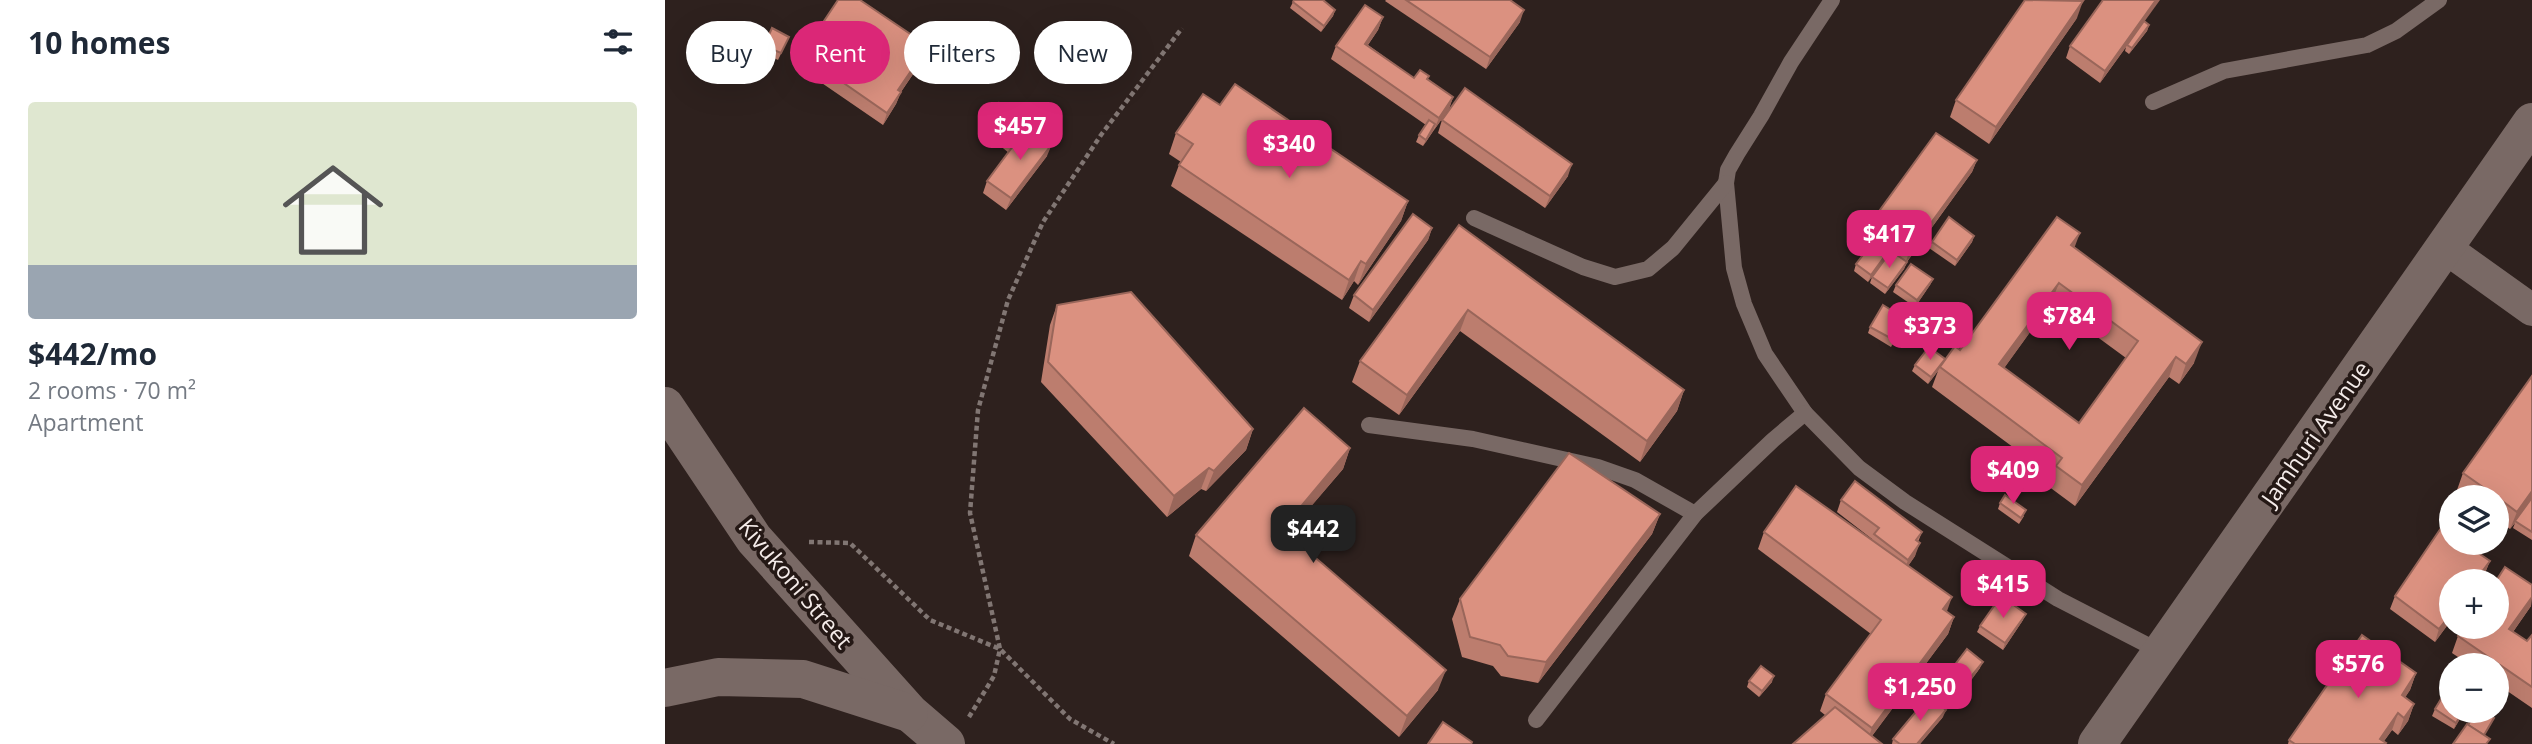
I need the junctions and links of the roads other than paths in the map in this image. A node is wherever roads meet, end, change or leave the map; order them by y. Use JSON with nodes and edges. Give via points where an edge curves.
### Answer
{"nodes":[{"id":1,"x":1832,"y":0,"type":"edge"},
{"id":2,"x":2439,"y":0,"type":"edge"},
{"id":3,"x":2153,"y":103,"type":"dead end"},
{"id":4,"x":2532,"y":122,"type":"edge"},
{"id":5,"x":1726,"y":183,"type":"junction"},
{"id":6,"x":1474,"y":218,"type":"dead end"},
{"id":7,"x":2444,"y":247,"type":"junction"},
{"id":8,"x":2532,"y":310,"type":"edge"},
{"id":9,"x":665,"y":406,"type":"edge"},
{"id":10,"x":1805,"y":413,"type":"junction"},
{"id":11,"x":1369,"y":425,"type":"dead end"},
{"id":12,"x":1695,"y":514,"type":"junction"},
{"id":13,"x":2161,"y":652,"type":"junction"},
{"id":14,"x":665,"y":688,"type":"edge"},
{"id":15,"x":910,"y":713,"type":"junction"},
{"id":16,"x":1536,"y":720,"type":"dead end"},
{"id":17,"x":956,"y":733,"type":"edge"},
{"id":18,"x":2097,"y":744,"type":"edge"}],
"edges":[{"from":1,"to":5,"type":"lane","via":[[1737,154]]},
{"from":2,"to":3,"type":"lane","via":[[2396,32],[2367,45],[2224,71]]},
{"from":4,"to":7,"type":"street","name":"Jamhuri Avenue"},
{"from":5,"to":6,"type":"lane","via":[[1673,248],[1648,269],[1615,276],[1583,267]]},
{"from":5,"to":10,"type":"lane","via":[[1734,268],[1744,304],[1765,354]]},
{"from":7,"to":8,"type":"street"},
{"from":7,"to":13,"type":"street","name":"Jamhuri Avenue"},
{"from":9,"to":15,"type":"street","name":"Kivukoni Street","via":[[754,539]]},
{"from":10,"to":12,"type":"lane"},
{"from":10,"to":13,"type":"lane","via":[[1859,468],[1905,502],[2058,599]]},
{"from":11,"to":12,"type":"lane","via":[[1473,439],[1598,467],[1635,480]]},
{"from":12,"to":16,"type":"lane"},
{"from":13,"to":18,"type":"street","name":"Jamhuri Avenue"},
{"from":14,"to":15,"type":"street","via":[[718,677],[803,679]]},
{"from":15,"to":17,"type":"street","name":"Kivukoni Street"}]}
